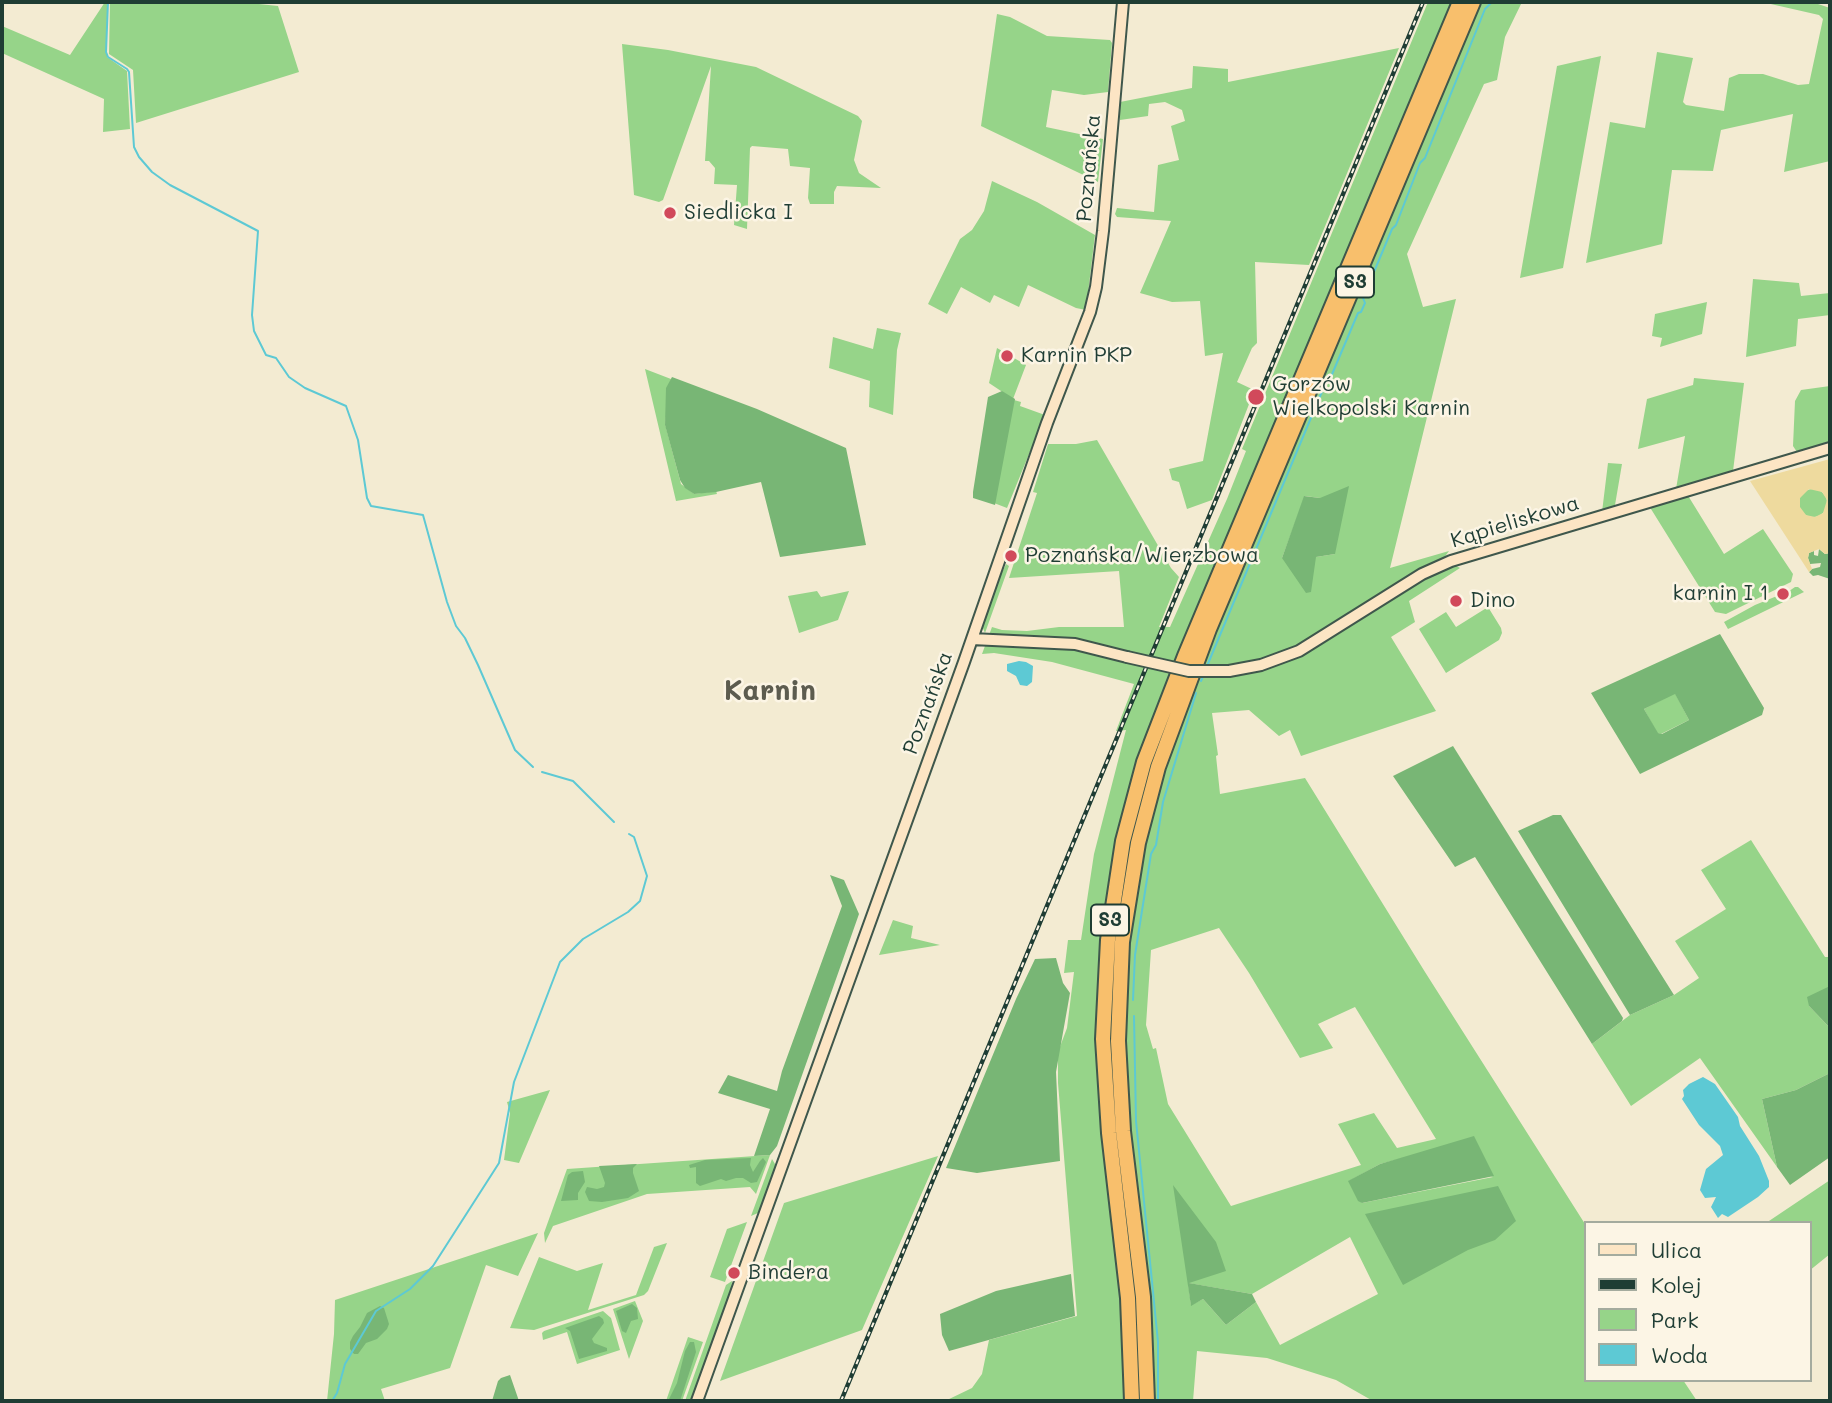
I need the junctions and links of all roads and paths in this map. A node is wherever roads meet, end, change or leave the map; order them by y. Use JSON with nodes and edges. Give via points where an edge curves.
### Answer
{"nodes":[{"id":1,"x":1123,"y":2,"type":"edge"},
{"id":2,"x":1460,"y":2,"type":"edge"},
{"id":3,"x":1473,"y":2,"type":"edge"},
{"id":4,"x":1830,"y":448,"type":"edge"},
{"id":5,"x":972,"y":639,"type":"junction"},
{"id":6,"x":697,"y":1401,"type":"edge"},
{"id":7,"x":1132,"y":1401,"type":"edge"},
{"id":8,"x":1147,"y":1401,"type":"edge"}],
"edges":[{"from":1,"to":5,"type":"main road","name":"Poznańska","via":[[1093,304]]},
{"from":2,"to":7,"type":"highway","number":"S3","via":[[1185,656],[1144,762],[1123,841],[1108,940],[1103,1039],[1108,1133],[1128,1298]]},
{"from":3,"to":8,"type":"highway","number":"S3","via":[[1209,629],[1158,767],[1139,843],[1122,942],[1118,1041],[1143,1297]]},
{"from":4,"to":5,"type":"main road","name":"Kąpieliskowa","bridge":true,"via":[[1451,561],[1422,574],[1299,651],[1261,666],[1189,671],[1075,645]]},
{"from":5,"to":6,"type":"main road","name":"Poznańska"}]}
